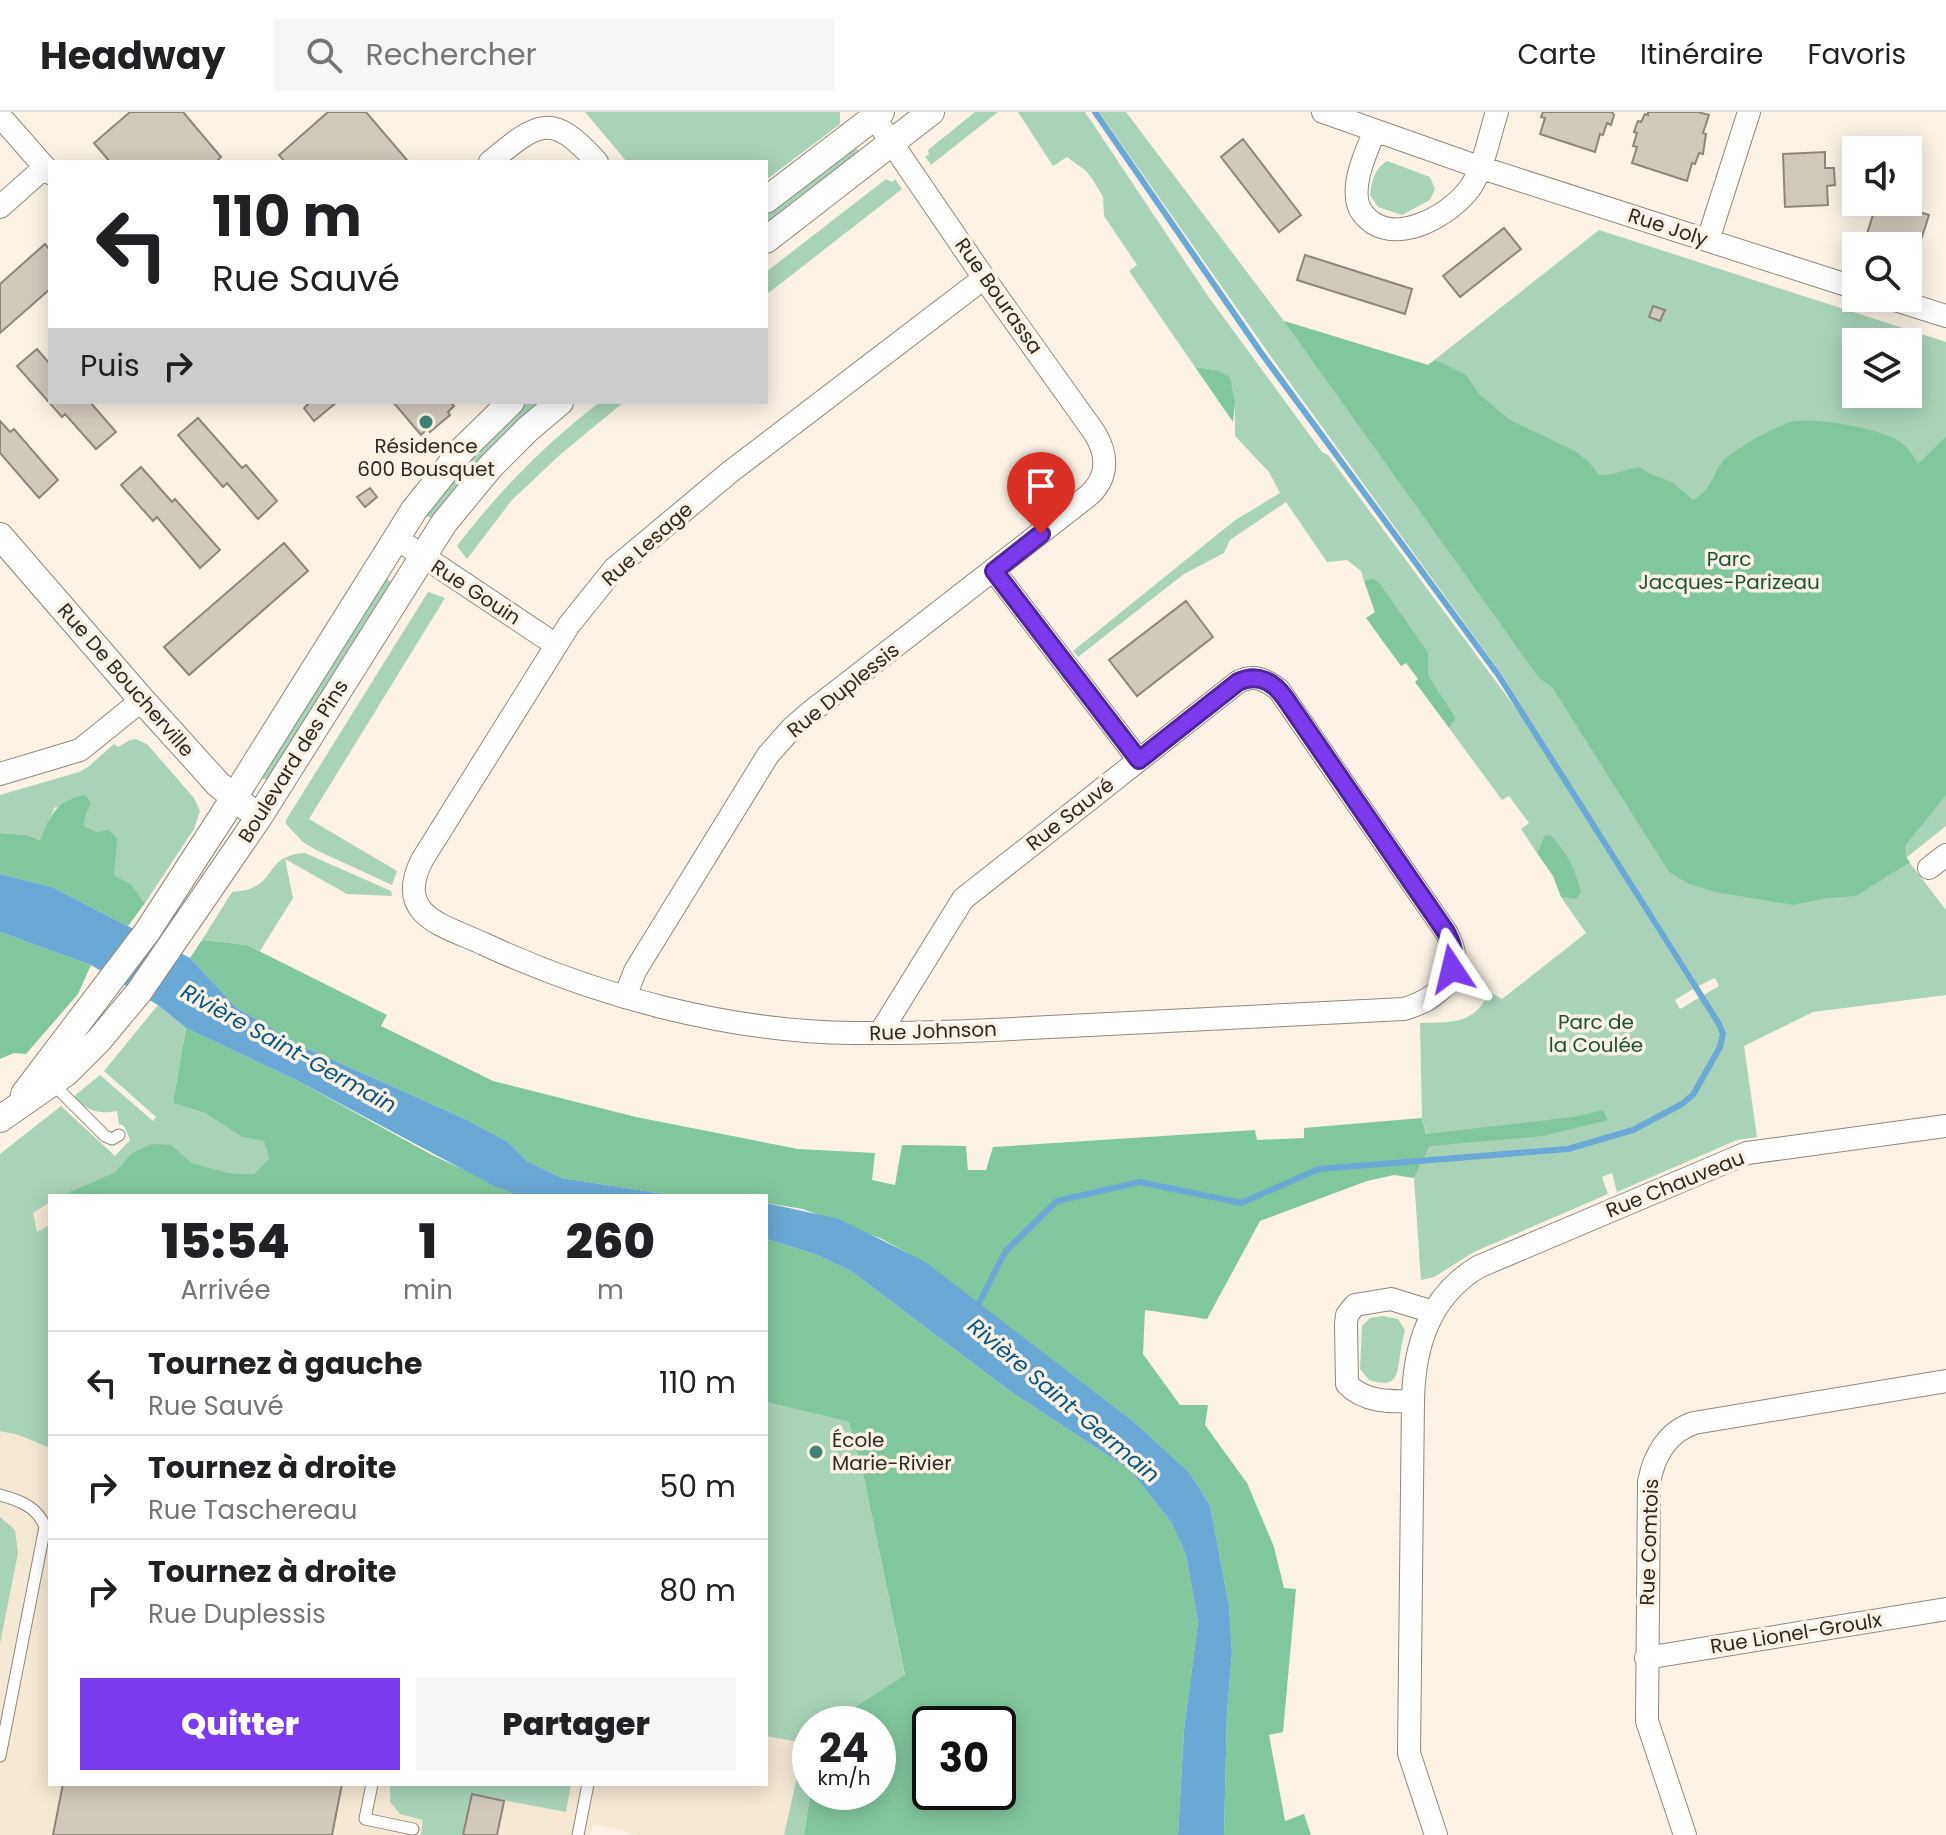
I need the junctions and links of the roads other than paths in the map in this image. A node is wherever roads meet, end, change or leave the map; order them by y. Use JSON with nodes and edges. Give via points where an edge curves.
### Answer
{"nodes":[{"id":1,"x":931,"y":112,"type":"edge"},
{"id":2,"x":1323,"y":112,"type":"edge"},
{"id":3,"x":1497,"y":112,"type":"edge"},
{"id":4,"x":1749,"y":112,"type":"edge"},
{"id":5,"x":875,"y":114,"type":"edge"},
{"id":6,"x":0,"y":116,"type":"edge"},
{"id":7,"x":1374,"y":132,"type":"junction"},
{"id":8,"x":891,"y":143,"type":"junction"},
{"id":9,"x":493,"y":160,"type":"edge"},
{"id":10,"x":595,"y":160,"type":"edge"},
{"id":11,"x":1479,"y":167,"type":"junction"},
{"id":12,"x":47,"y":170,"type":"edge"},
{"id":13,"x":768,"y":198,"type":"edge"},
{"id":14,"x":0,"y":207,"type":"edge"},
{"id":15,"x":768,"y":238,"type":"edge"},
{"id":16,"x":1708,"y":240,"type":"junction"},
{"id":17,"x":984,"y":278,"type":"junction"},
{"id":18,"x":1842,"y":283,"type":"edge"},
{"id":19,"x":1922,"y":308,"type":"edge"},
{"id":20,"x":1946,"y":316,"type":"edge"},
{"id":21,"x":509,"y":404,"type":"edge"},
{"id":22,"x":558,"y":404,"type":"edge"},
{"id":23,"x":1101,"y":481,"type":"joint"},
{"id":24,"x":0,"y":536,"type":"edge"},
{"id":25,"x":396,"y":538,"type":"junction"},
{"id":26,"x":422,"y":556,"type":"junction"},
{"id":27,"x":994,"y":571,"type":"junction"},
{"id":28,"x":556,"y":645,"type":"junction"},
{"id":29,"x":142,"y":700,"type":"junction"},
{"id":30,"x":1139,"y":760,"type":"junction"},
{"id":31,"x":0,"y":774,"type":"edge"},
{"id":32,"x":234,"y":797,"type":"junction"},
{"id":33,"x":259,"y":817,"type":"junction"},
{"id":34,"x":413,"y":898,"type":"joint"},
{"id":35,"x":1455,"y":958,"type":"joint"},
{"id":36,"x":625,"y":997,"type":"junction"},
{"id":37,"x":880,"y":1033,"type":"junction"},
{"id":38,"x":46,"y":1077,"type":"junction"},
{"id":39,"x":7,"y":1114,"type":"edge"},
{"id":40,"x":1946,"y":1126,"type":"edge"},
{"id":41,"x":119,"y":1135,"type":"dead end"},
{"id":42,"x":1433,"y":1312,"type":"junction"},
{"id":43,"x":1946,"y":1381,"type":"edge"},
{"id":44,"x":1413,"y":1401,"type":"junction"},
{"id":45,"x":0,"y":1495,"type":"edge"},
{"id":46,"x":46,"y":1517,"type":"edge"},
{"id":47,"x":1946,"y":1609,"type":"edge"},
{"id":48,"x":1646,"y":1658,"type":"junction"},
{"id":49,"x":0,"y":1756,"type":"edge"},
{"id":50,"x":372,"y":1786,"type":"edge"},
{"id":51,"x":588,"y":1786,"type":"edge"},
{"id":52,"x":413,"y":1829,"type":"dead end"},
{"id":53,"x":578,"y":1835,"type":"edge"},
{"id":54,"x":1436,"y":1835,"type":"edge"},
{"id":55,"x":1685,"y":1835,"type":"edge"}],
"edges":[{"from":1,"to":8,"type":"street"},
{"from":2,"to":7,"type":"street","name":"Rue Joly"},
{"from":3,"to":11,"type":"street"},
{"from":4,"to":16,"type":"street"},
{"from":5,"to":8,"type":"street","name":"Rue Bourassa"},
{"from":5,"to":13,"type":"street"},
{"from":6,"to":12,"type":"street"},
{"from":7,"to":11,"type":"street","name":"Rue Joly"},
{"from":7,"to":11,"type":"street","via":[[1357,198],[1365,217],[1387,229],[1407,230],[1436,216],[1463,195]]},
{"from":8,"to":15,"type":"street"},
{"from":8,"to":17,"type":"street","name":"Rue Bourassa"},
{"from":9,"to":10,"type":"street","via":[[529,131],[551,127],[563,128]]},
{"from":11,"to":16,"type":"street","name":"Rue Joly"},
{"from":12,"to":14,"type":"street"},
{"from":16,"to":18,"type":"street","name":"Rue Joly"},
{"from":17,"to":23,"type":"street","name":"Rue Bourassa","via":[[1099,439],[1105,459]]},
{"from":17,"to":28,"type":"street","name":"Rue Lesage","via":[[628,555]]},
{"from":19,"to":20,"type":"street"},
{"from":21,"to":25,"type":"street","name":"Boulevard des Pins","via":[[441,474]]},
{"from":22,"to":26,"type":"street","name":"Boulevard des Pins","via":[[473,486]]},
{"from":23,"to":27,"type":"street","name":"Rue Duplessis"},
{"from":24,"to":29,"type":"street","name":"Rue De Boucherville"},
{"from":25,"to":26,"type":"street","name":"Rue Gouin"},
{"from":25,"to":32,"type":"street","name":"Boulevard des Pins"},
{"from":26,"to":28,"type":"street","name":"Rue Gouin"},
{"from":26,"to":33,"type":"street","name":"Boulevard des Pins"},
{"from":27,"to":30,"type":"street"},
{"from":27,"to":36,"type":"street","name":"Rue Duplessis","via":[[779,741],[657,934]]},
{"from":28,"to":34,"type":"street","name":"Rue Lesage","via":[[422,860]]},
{"from":29,"to":31,"type":"street","via":[[80,750]]},
{"from":29,"to":32,"type":"street","name":"Rue De Boucherville"},
{"from":30,"to":35,"type":"street","name":"Rue Sauvé","via":[[1238,682],[1257,677],[1271,684],[1446,932]]},
{"from":30,"to":37,"type":"street","name":"Rue Sauvé","via":[[963,899]]},
{"from":32,"to":33,"type":"street","name":"Rue De Boucherville"},
{"from":32,"to":38,"type":"street","name":"Boulevard des Pins"},
{"from":33,"to":38,"type":"street","name":"Boulevard des Pins","via":[[127,1006],[99,1040]]},
{"from":34,"to":36,"type":"street","name":"Rue Johnson","via":[[430,918],[526,963]]},
{"from":35,"to":37,"type":"street","name":"Rue Johnson","via":[[1441,990],[1404,1009]]},
{"from":36,"to":37,"type":"street","name":"Rue Johnson","via":[[762,1025]]},
{"from":38,"to":39,"type":"street","name":"Boulevard des Pins"},
{"from":38,"to":41,"type":"lane","via":[[105,1136]]},
{"from":40,"to":42,"type":"street","name":"Rue Chauveau","via":[[1747,1153],[1478,1267],[1452,1287]]},
{"from":42,"to":44,"type":"street","name":"Rue Chauveau","via":[[1416,1353]]},
{"from":42,"to":44,"type":"street","via":[[1391,1299],[1359,1303],[1347,1315],[1347,1384],[1367,1397]]},
{"from":43,"to":48,"type":"street","name":"Rue Comtois","via":[[1703,1421],[1675,1432],[1655,1459],[1649,1482]]},
{"from":44,"to":54,"type":"street","name":"Rue Chauveau","via":[[1409,1753]]},
{"from":45,"to":46,"type":"lane"},
{"from":46,"to":49,"type":"lane"},
{"from":47,"to":48,"type":"street","name":"Rue Lionel-Groulx"},
{"from":48,"to":55,"type":"street","name":"Rue Comtois","via":[[1649,1730]]},
{"from":50,"to":52,"type":"lane","via":[[365,1819]]},
{"from":51,"to":53,"type":"lane"}]}
